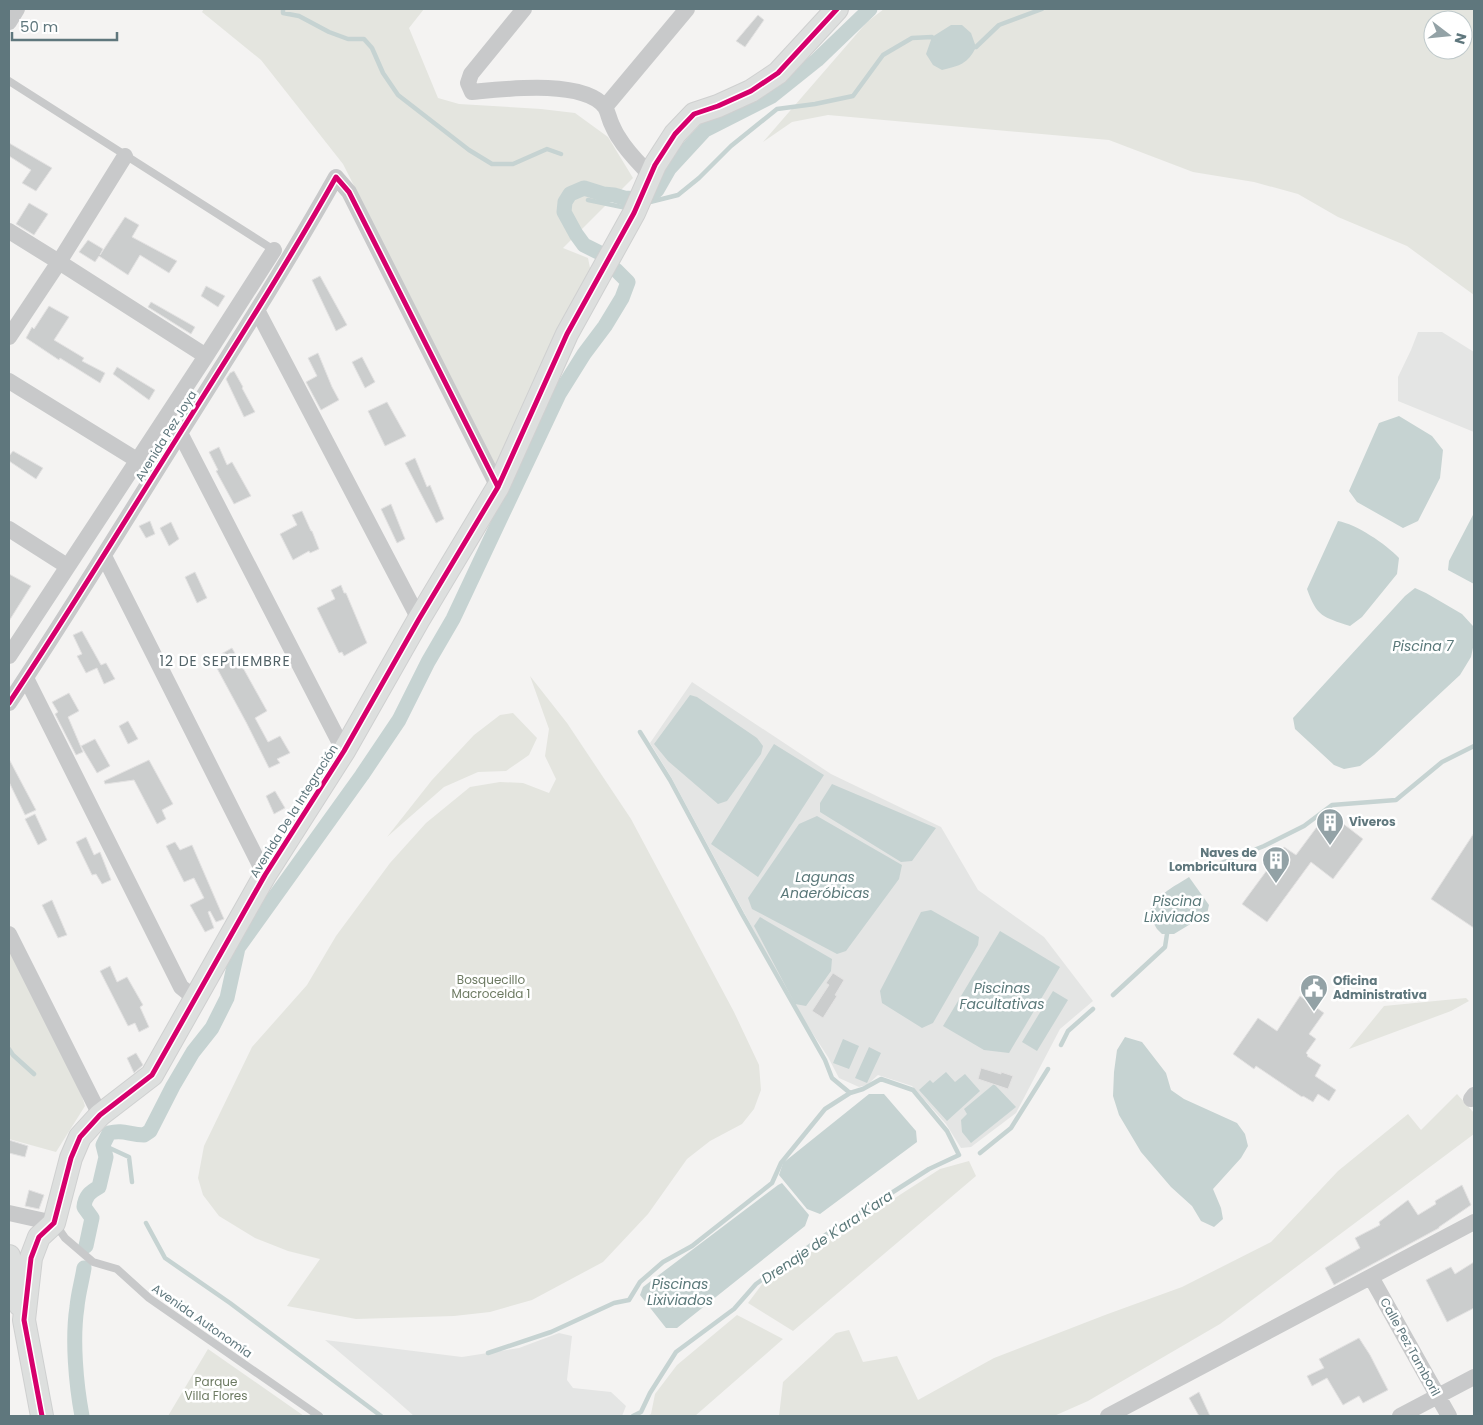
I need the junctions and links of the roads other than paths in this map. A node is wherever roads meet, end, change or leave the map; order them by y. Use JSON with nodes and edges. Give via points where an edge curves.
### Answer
{"nodes":[{"id":1,"x":17,"y":9,"type":"edge"},
{"id":2,"x":524,"y":9,"type":"edge"},
{"id":3,"x":687,"y":9,"type":"edge"},
{"id":4,"x":837,"y":9,"type":"edge"},
{"id":5,"x":9,"y":22,"type":"edge"},
{"id":6,"x":9,"y":81,"type":"edge"},
{"id":7,"x":605,"y":107,"type":"junction"},
{"id":8,"x":125,"y":156,"type":"junction"},
{"id":9,"x":648,"y":182,"type":"junction"},
{"id":10,"x":9,"y":231,"type":"edge"},
{"id":11,"x":274,"y":250,"type":"joint"},
{"id":12,"x":59,"y":262,"type":"junction"},
{"id":13,"x":257,"y":310,"type":"junction"},
{"id":14,"x":9,"y":337,"type":"edge"},
{"id":15,"x":206,"y":356,"type":"junction"},
{"id":16,"x":9,"y":381,"type":"edge"},
{"id":17,"x":180,"y":433,"type":"junction"},
{"id":18,"x":137,"y":460,"type":"junction"},
{"id":19,"x":498,"y":487,"type":"junction"},
{"id":20,"x":9,"y":529,"type":"edge"},
{"id":21,"x":104,"y":556,"type":"junction"},
{"id":22,"x":67,"y":566,"type":"junction"},
{"id":23,"x":418,"y":619,"type":"junction"},
{"id":24,"x":9,"y":656,"type":"edge"},
{"id":25,"x":26,"y":678,"type":"junction"},
{"id":26,"x":9,"y":703,"type":"edge"},
{"id":27,"x":344,"y":751,"type":"junction"},
{"id":28,"x":265,"y":875,"type":"junction"},
{"id":29,"x":9,"y":934,"type":"edge"},
{"id":30,"x":196,"y":999,"type":"junction"},
{"id":31,"x":100,"y":1115,"type":"junction"},
{"id":32,"x":9,"y":1213,"type":"edge"},
{"id":33,"x":54,"y":1222,"type":"junction"},
{"id":34,"x":1474,"y":1222,"type":"edge"},
{"id":35,"x":9,"y":1256,"type":"edge"},
{"id":36,"x":1371,"y":1277,"type":"junction"},
{"id":37,"x":24,"y":1320,"type":"junction"},
{"id":38,"x":1474,"y":1377,"type":"edge"},
{"id":39,"x":1438,"y":1396,"type":"junction"},
{"id":40,"x":42,"y":1416,"type":"edge"},
{"id":41,"x":319,"y":1416,"type":"edge"},
{"id":42,"x":1108,"y":1416,"type":"edge"},
{"id":43,"x":1400,"y":1416,"type":"edge"},
{"id":44,"x":1449,"y":1416,"type":"edge"}],
"edges":[{"from":1,"to":5,"type":"street"},
{"from":2,"to":7,"type":"street","via":[[471,74],[468,83],[472,92],[558,89],[582,92]]},
{"from":3,"to":7,"type":"street"},
{"from":4,"to":9,"type":"street","name":"Avenida De la Integración","via":[[778,73],[751,91],[694,114],[675,134]]},
{"from":6,"to":8,"type":"lane"},
{"from":7,"to":9,"type":"street","via":[[612,125]]},
{"from":8,"to":11,"type":"lane"},
{"from":8,"to":12,"type":"street"},
{"from":9,"to":19,"type":"street","name":"Avenida De la Integración","via":[[567,334]]},
{"from":10,"to":12,"type":"street"},
{"from":11,"to":15,"type":"street","name":"Avenida Pez Joya"},
{"from":12,"to":14,"type":"street"},
{"from":12,"to":15,"type":"street"},
{"from":13,"to":17,"type":"street","name":"Avenida Pez Joya"},
{"from":13,"to":19,"type":"street","name":"Avenida Pez Joya","via":[[336,177],[349,192]]},
{"from":13,"to":23,"type":"street"},
{"from":15,"to":18,"type":"street","name":"Avenida Pez Joya"},
{"from":16,"to":18,"type":"street"},
{"from":17,"to":21,"type":"street","name":"Avenida Pez Joya"},
{"from":17,"to":27,"type":"street"},
{"from":18,"to":22,"type":"street","name":"Avenida Pez Joya"},
{"from":19,"to":23,"type":"street","name":"Avenida De la Integración"},
{"from":20,"to":22,"type":"street"},
{"from":21,"to":25,"type":"street","name":"Avenida Pez Joya"},
{"from":21,"to":28,"type":"street"},
{"from":22,"to":24,"type":"street","name":"Avenida Pez Joya"},
{"from":23,"to":27,"type":"street","name":"Avenida De la Integración"},
{"from":25,"to":26,"type":"street","name":"Avenida Pez Joya"},
{"from":25,"to":30,"type":"street","via":[[181,987]]},
{"from":27,"to":28,"type":"street","name":"Avenida De la Integración"},
{"from":28,"to":30,"type":"street","name":"Avenida De la Integración"},
{"from":29,"to":31,"type":"street"},
{"from":30,"to":31,"type":"street","name":"Avenida De la Integración","via":[[152,1075]]},
{"from":31,"to":33,"type":"street","name":"Avenida De la Integración","via":[[80,1137]]},
{"from":32,"to":33,"type":"street"},
{"from":33,"to":37,"type":"street","name":"Avenida De la Integración","via":[[38,1237],[31,1258]]},
{"from":33,"to":41,"type":"lane","name":"Avenida Autonomía","via":[[65,1238],[93,1262],[118,1269],[149,1298]]},
{"from":34,"to":36,"type":"street"},
{"from":35,"to":37,"type":"street"},
{"from":36,"to":39,"type":"street","name":"Calle Pez Tamboril"},
{"from":36,"to":42,"type":"street"},
{"from":37,"to":40,"type":"street","name":"Avenida De la Integración"},
{"from":38,"to":39,"type":"street"},
{"from":39,"to":43,"type":"street"},
{"from":39,"to":44,"type":"street","name":"Calle Pez Tamboril"}]}
